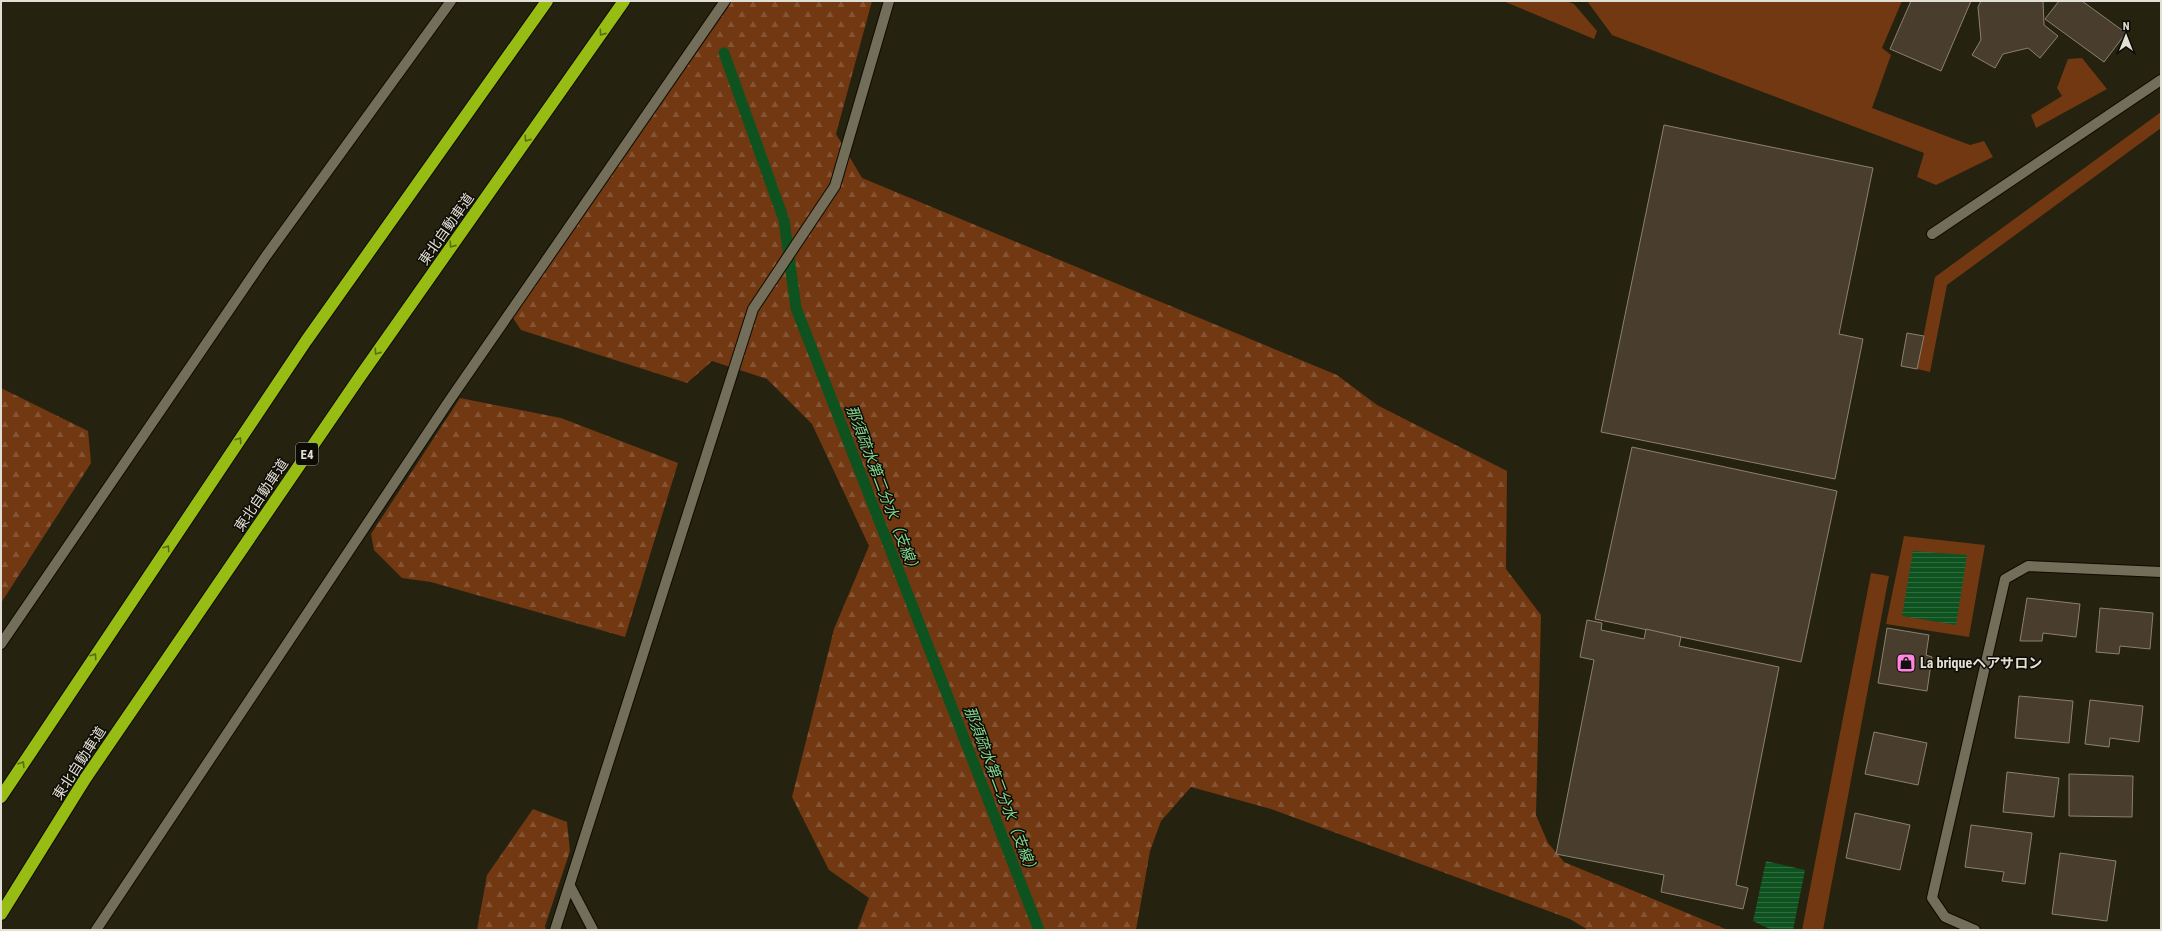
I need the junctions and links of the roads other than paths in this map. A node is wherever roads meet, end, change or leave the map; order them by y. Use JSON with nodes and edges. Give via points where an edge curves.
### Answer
{"nodes":[{"id":1,"x":451,"y":1,"type":"edge"},
{"id":2,"x":547,"y":1,"type":"edge"},
{"id":3,"x":624,"y":1,"type":"edge"},
{"id":4,"x":726,"y":1,"type":"edge"},
{"id":5,"x":889,"y":1,"type":"edge"},
{"id":6,"x":2161,"y":80,"type":"edge"},
{"id":7,"x":1932,"y":234,"type":"dead end"},
{"id":8,"x":2161,"y":572,"type":"edge"},
{"id":9,"x":1,"y":644,"type":"edge"},
{"id":10,"x":1,"y":797,"type":"edge"},
{"id":11,"x":570,"y":886,"type":"junction"},
{"id":12,"x":1,"y":914,"type":"edge"},
{"id":13,"x":96,"y":930,"type":"edge"},
{"id":14,"x":555,"y":930,"type":"edge"},
{"id":15,"x":594,"y":930,"type":"edge"},
{"id":16,"x":1975,"y":930,"type":"edge"}],
"edges":[{"from":1,"to":9,"type":"street","via":[[266,256]]},
{"from":10,"to":2,"type":"highway","one_way":true,"via":[[306,341]]},
{"from":3,"to":12,"type":"highway","name":"東北自動車道","number":"E4","one_way":true,"via":[[350,391],[85,779]]},
{"from":4,"to":13,"type":"street","via":[[444,408]]},
{"from":5,"to":11,"type":"street","via":[[836,186],[754,309]]},
{"from":6,"to":7,"type":"street"},
{"from":8,"to":16,"type":"street","via":[[2028,566],[2005,579],[1932,898],[1945,917]]},
{"from":11,"to":14,"type":"street"},
{"from":11,"to":15,"type":"street"}]}
